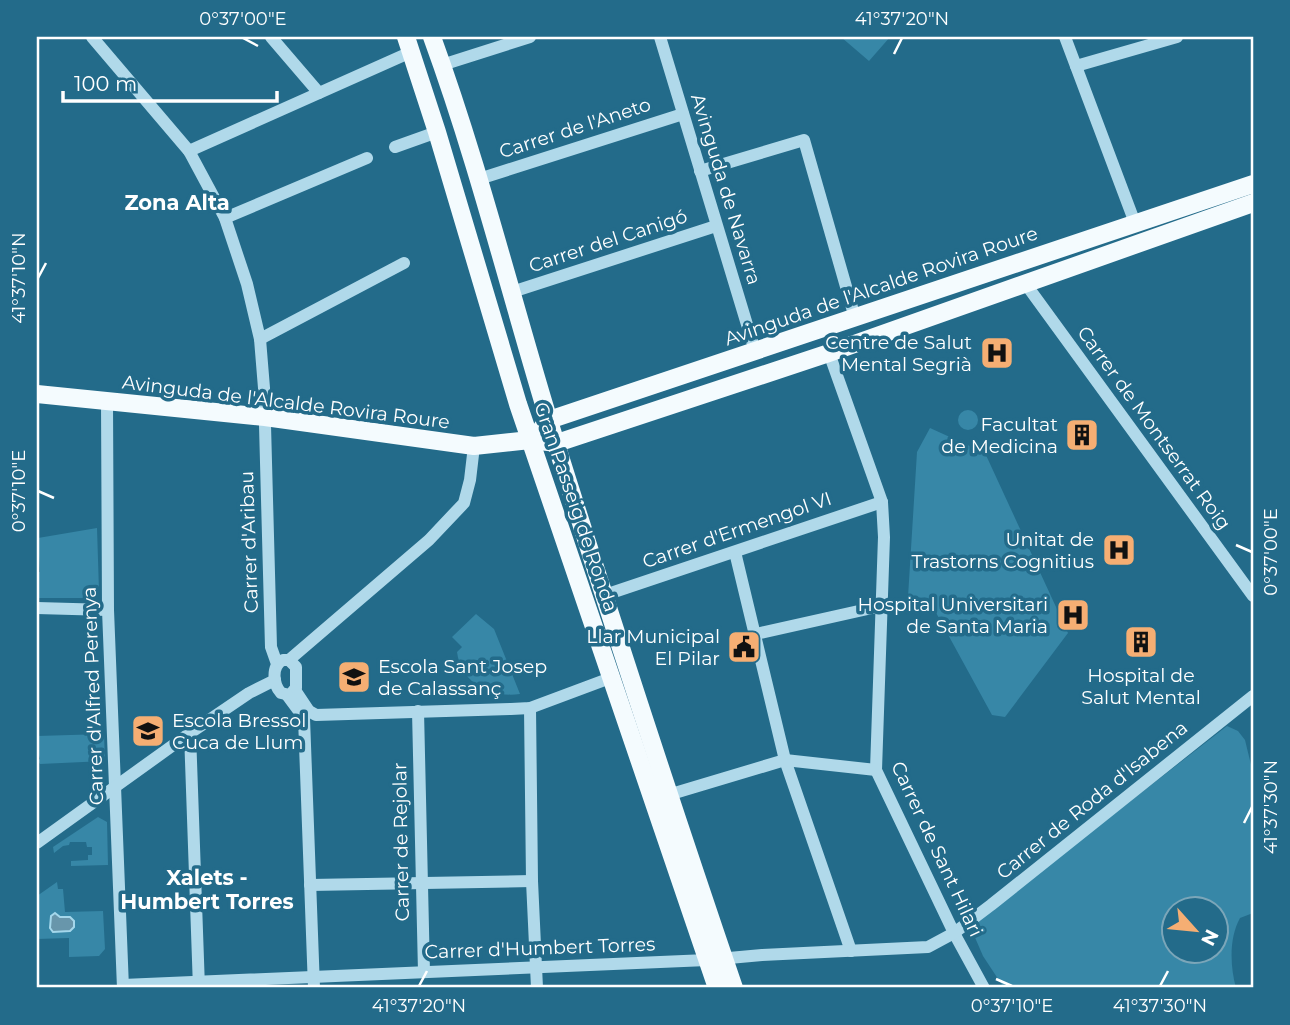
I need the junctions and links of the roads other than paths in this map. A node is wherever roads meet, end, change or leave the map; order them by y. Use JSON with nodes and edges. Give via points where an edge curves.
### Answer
{"nodes":[{"id":1,"x":92,"y":37,"type":"edge"},
{"id":2,"x":271,"y":37,"type":"edge"},
{"id":3,"x":432,"y":37,"type":"edge"},
{"id":4,"x":530,"y":37,"type":"edge"},
{"id":5,"x":660,"y":37,"type":"edge"},
{"id":6,"x":1065,"y":37,"type":"edge"},
{"id":7,"x":1177,"y":37,"type":"edge"},
{"id":8,"x":409,"y":45,"type":"edge"},
{"id":9,"x":442,"y":65,"type":"junction"},
{"id":10,"x":1076,"y":66,"type":"junction"},
{"id":11,"x":319,"y":93,"type":"junction"},
{"id":12,"x":683,"y":114,"type":"junction"},
{"id":13,"x":437,"y":132,"type":"junction"},
{"id":14,"x":395,"y":147,"type":"dead end"},
{"id":15,"x":189,"y":151,"type":"junction"},
{"id":16,"x":367,"y":158,"type":"dead end"},
{"id":17,"x":700,"y":171,"type":"junction"},
{"id":18,"x":479,"y":179,"type":"junction"},
{"id":19,"x":1253,"y":184,"type":"edge"},
{"id":20,"x":1253,"y":203,"type":"edge"},
{"id":21,"x":225,"y":218,"type":"junction"},
{"id":22,"x":1135,"y":223,"type":"junction"},
{"id":23,"x":716,"y":226,"type":"junction"},
{"id":24,"x":404,"y":263,"type":"dead end"},
{"id":25,"x":1025,"y":283,"type":"junction"},
{"id":26,"x":512,"y":292,"type":"junction"},
{"id":27,"x":855,"y":317,"type":"junction"},
{"id":28,"x":260,"y":339,"type":"junction"},
{"id":29,"x":755,"y":351,"type":"junction"},
{"id":30,"x":828,"y":353,"type":"junction"},
{"id":31,"x":37,"y":394,"type":"edge"},
{"id":32,"x":107,"y":402,"type":"junction"},
{"id":33,"x":265,"y":417,"type":"junction"},
{"id":34,"x":549,"y":420,"type":"junction"},
{"id":35,"x":530,"y":440,"type":"junction"},
{"id":36,"x":557,"y":443,"type":"junction"},
{"id":37,"x":474,"y":446,"type":"junction"},
{"id":38,"x":882,"y":502,"type":"junction"},
{"id":39,"x":735,"y":552,"type":"junction"},
{"id":40,"x":605,"y":595,"type":"junction"},
{"id":41,"x":1253,"y":596,"type":"edge"},
{"id":42,"x":881,"y":606,"type":"junction"},
{"id":43,"x":37,"y":608,"type":"edge"},
{"id":44,"x":108,"y":610,"type":"junction"},
{"id":45,"x":756,"y":634,"type":"junction"},
{"id":46,"x":283,"y":662,"type":"junction"},
{"id":47,"x":612,"y":677,"type":"junction"},
{"id":48,"x":275,"y":680,"type":"junction"},
{"id":49,"x":291,"y":693,"type":"junction"},
{"id":50,"x":1253,"y":696,"type":"edge"},
{"id":51,"x":530,"y":708,"type":"junction"},
{"id":52,"x":418,"y":711,"type":"junction"},
{"id":53,"x":190,"y":733,"type":"junction"},
{"id":54,"x":785,"y":760,"type":"junction"},
{"id":55,"x":876,"y":770,"type":"junction"},
{"id":56,"x":115,"y":785,"type":"junction"},
{"id":57,"x":668,"y":795,"type":"junction"},
{"id":58,"x":37,"y":843,"type":"edge"},
{"id":59,"x":532,"y":881,"type":"junction"},
{"id":60,"x":421,"y":882,"type":"junction"},
{"id":61,"x":310,"y":885,"type":"junction"},
{"id":62,"x":954,"y":933,"type":"junction"},
{"id":63,"x":851,"y":951,"type":"junction"},
{"id":64,"x":715,"y":959,"type":"junction"},
{"id":65,"x":536,"y":967,"type":"junction"},
{"id":66,"x":424,"y":972,"type":"junction"},
{"id":67,"x":314,"y":982,"type":"edge"},
{"id":68,"x":199,"y":985,"type":"edge"},
{"id":69,"x":123,"y":986,"type":"edge"},
{"id":70,"x":537,"y":988,"type":"edge"},
{"id":71,"x":717,"y":988,"type":"edge"},
{"id":72,"x":734,"y":988,"type":"edge"},
{"id":73,"x":984,"y":988,"type":"edge"}],
"edges":[{"from":1,"to":15,"type":"street","name":"Carrer d'Aribau"},
{"from":2,"to":11,"type":"street"},
{"from":3,"to":9,"type":"main road","name":"Gran Passeig de Ronda"},
{"from":4,"to":9,"type":"street"},
{"from":5,"to":12,"type":"street","name":"Avinguda de Navarra"},
{"from":6,"to":10,"type":"street"},
{"from":7,"to":10,"type":"street"},
{"from":8,"to":11,"type":"street"},
{"from":8,"to":13,"type":"main road","name":"Gran Passeig de Ronda"},
{"from":9,"to":18,"type":"main road","name":"Gran Passeig de Ronda"},
{"from":10,"to":22,"type":"street"},
{"from":11,"to":15,"type":"street"},
{"from":12,"to":17,"type":"street","name":"Avinguda de Navarra"},
{"from":12,"to":18,"type":"street","name":"Carrer de l'Aneto"},
{"from":13,"to":14,"type":"street"},
{"from":13,"to":35,"type":"main road","name":"Gran Passeig de Ronda"},
{"from":15,"to":21,"type":"street","name":"Carrer d'Aribau"},
{"from":16,"to":21,"type":"street"},
{"from":17,"to":23,"type":"street","name":"Avinguda de Navarra"},
{"from":17,"to":27,"type":"street","via":[[804,140]]},
{"from":18,"to":26,"type":"main road","name":"Gran Passeig de Ronda"},
{"from":19,"to":22,"type":"main road","name":"Avinguda de l'Alcalde Rovira Roure"},
{"from":20,"to":25,"type":"main road","name":"Avinguda de l'Alcalde Rovira Roure"},
{"from":21,"to":28,"type":"street","name":"Carrer d'Aribau"},
{"from":22,"to":27,"type":"main road","name":"Avinguda de l'Alcalde Rovira Roure"},
{"from":23,"to":26,"type":"street","name":"Carrer del Canigó"},
{"from":23,"to":29,"type":"street","name":"Avinguda de Navarra"},
{"from":24,"to":28,"type":"street"},
{"from":25,"to":30,"type":"main road","name":"Avinguda de l'Alcalde Rovira Roure"},
{"from":25,"to":41,"type":"street","name":"Carrer de Montserrat Roig"},
{"from":26,"to":34,"type":"main road","name":"Gran Passeig de Ronda"},
{"from":27,"to":29,"type":"main road","name":"Avinguda de l'Alcalde Rovira Roure"},
{"from":28,"to":33,"type":"street","name":"Carrer d'Aribau"},
{"from":29,"to":34,"type":"main road","name":"Avinguda de l'Alcalde Rovira Roure"},
{"from":30,"to":36,"type":"main road","name":"Avinguda de l'Alcalde Rovira Roure"},
{"from":30,"to":38,"type":"street","name":"Carrer de Sant Hilari"},
{"from":31,"to":32,"type":"main road","name":"Avinguda de l'Alcalde Rovira Roure"},
{"from":32,"to":33,"type":"main road","name":"Avinguda de l'Alcalde Rovira Roure"},
{"from":32,"to":44,"type":"street","name":"Carrer d'Alfred Perenya"},
{"from":33,"to":37,"type":"main road","name":"Avinguda de l'Alcalde Rovira Roure"},
{"from":33,"to":46,"type":"street","name":"Carrer d'Aribau","via":[[271,647]]},
{"from":34,"to":35,"type":"main road","name":"Avinguda de l'Alcalde Rovira Roure"},
{"from":34,"to":36,"type":"main road","name":"Gran Passeig de Ronda"},
{"from":35,"to":36,"type":"main road","name":"Avinguda de l'Alcalde Rovira Roure"},
{"from":35,"to":37,"type":"main road","name":"Avinguda de l'Alcalde Rovira Roure"},
{"from":35,"to":47,"type":"main road","name":"Gran Passeig de Ronda"},
{"from":36,"to":40,"type":"main road","name":"Gran Passeig de Ronda"},
{"from":37,"to":46,"type":"street","via":[[464,503],[429,540]]},
{"from":38,"to":39,"type":"street","name":"Carrer d'Ermengol VI"},
{"from":38,"to":42,"type":"street","name":"Carrer de Sant Hilari"},
{"from":39,"to":40,"type":"street","name":"Carrer d'Ermengol VI"},
{"from":39,"to":45,"type":"street"},
{"from":40,"to":57,"type":"main road","name":"Gran Passeig de Ronda"},
{"from":42,"to":45,"type":"street"},
{"from":42,"to":55,"type":"street","name":"Carrer de Sant Hilari"},
{"from":43,"to":44,"type":"street"},
{"from":44,"to":56,"type":"street","name":"Carrer d'Alfred Perenya"},
{"from":45,"to":54,"type":"street"},
{"from":46,"to":48,"type":"street"},
{"from":46,"to":49,"type":"street","name":"Carrer d'Aribau","via":[[296,667]]},
{"from":47,"to":51,"type":"street"},
{"from":47,"to":64,"type":"main road","name":"Gran Passeig de Ronda"},
{"from":48,"to":49,"type":"street","via":[[278,691]]},
{"from":48,"to":53,"type":"street"},
{"from":49,"to":52,"type":"street","via":[[316,715]]},
{"from":49,"to":61,"type":"street","via":[[304,718]]},
{"from":50,"to":62,"type":"street","name":"Carrer de Roda d'Isabena"},
{"from":51,"to":52,"type":"street"},
{"from":51,"to":59,"type":"street"},
{"from":52,"to":60,"type":"street","name":"Carrer de Rejolar"},
{"from":53,"to":56,"type":"street"},
{"from":53,"to":68,"type":"street"},
{"from":54,"to":55,"type":"street"},
{"from":54,"to":57,"type":"street"},
{"from":54,"to":63,"type":"street"},
{"from":55,"to":62,"type":"street","name":"Carrer de Sant Hilari"},
{"from":56,"to":58,"type":"street"},
{"from":56,"to":69,"type":"street","name":"Carrer d'Alfred Perenya"},
{"from":57,"to":64,"type":"main road","name":"Gran Passeig de Ronda"},
{"from":59,"to":60,"type":"street"},
{"from":59,"to":65,"type":"street"},
{"from":60,"to":61,"type":"street"},
{"from":60,"to":66,"type":"street","name":"Carrer de Rejolar"},
{"from":61,"to":67,"type":"street"},
{"from":62,"to":63,"type":"street","name":"Carrer d'Humbert Torres","via":[[928,947]]},
{"from":62,"to":73,"type":"street","name":"Carrer de Sant Hilari"},
{"from":63,"to":64,"type":"street","name":"Carrer d'Humbert Torres"},
{"from":64,"to":65,"type":"street","name":"Carrer d'Humbert Torres"},
{"from":64,"to":71,"type":"main road","name":"Gran Passeig de Ronda"},
{"from":64,"to":72,"type":"main road","name":"Gran Passeig de Ronda"},
{"from":65,"to":66,"type":"street","name":"Carrer d'Humbert Torres"},
{"from":65,"to":70,"type":"street"},
{"from":66,"to":67,"type":"street","name":"Carrer d'Humbert Torres"},
{"from":67,"to":68,"type":"street","name":"Carrer d'Humbert Torres"},
{"from":68,"to":69,"type":"street","name":"Carrer d'Humbert Torres"}]}
